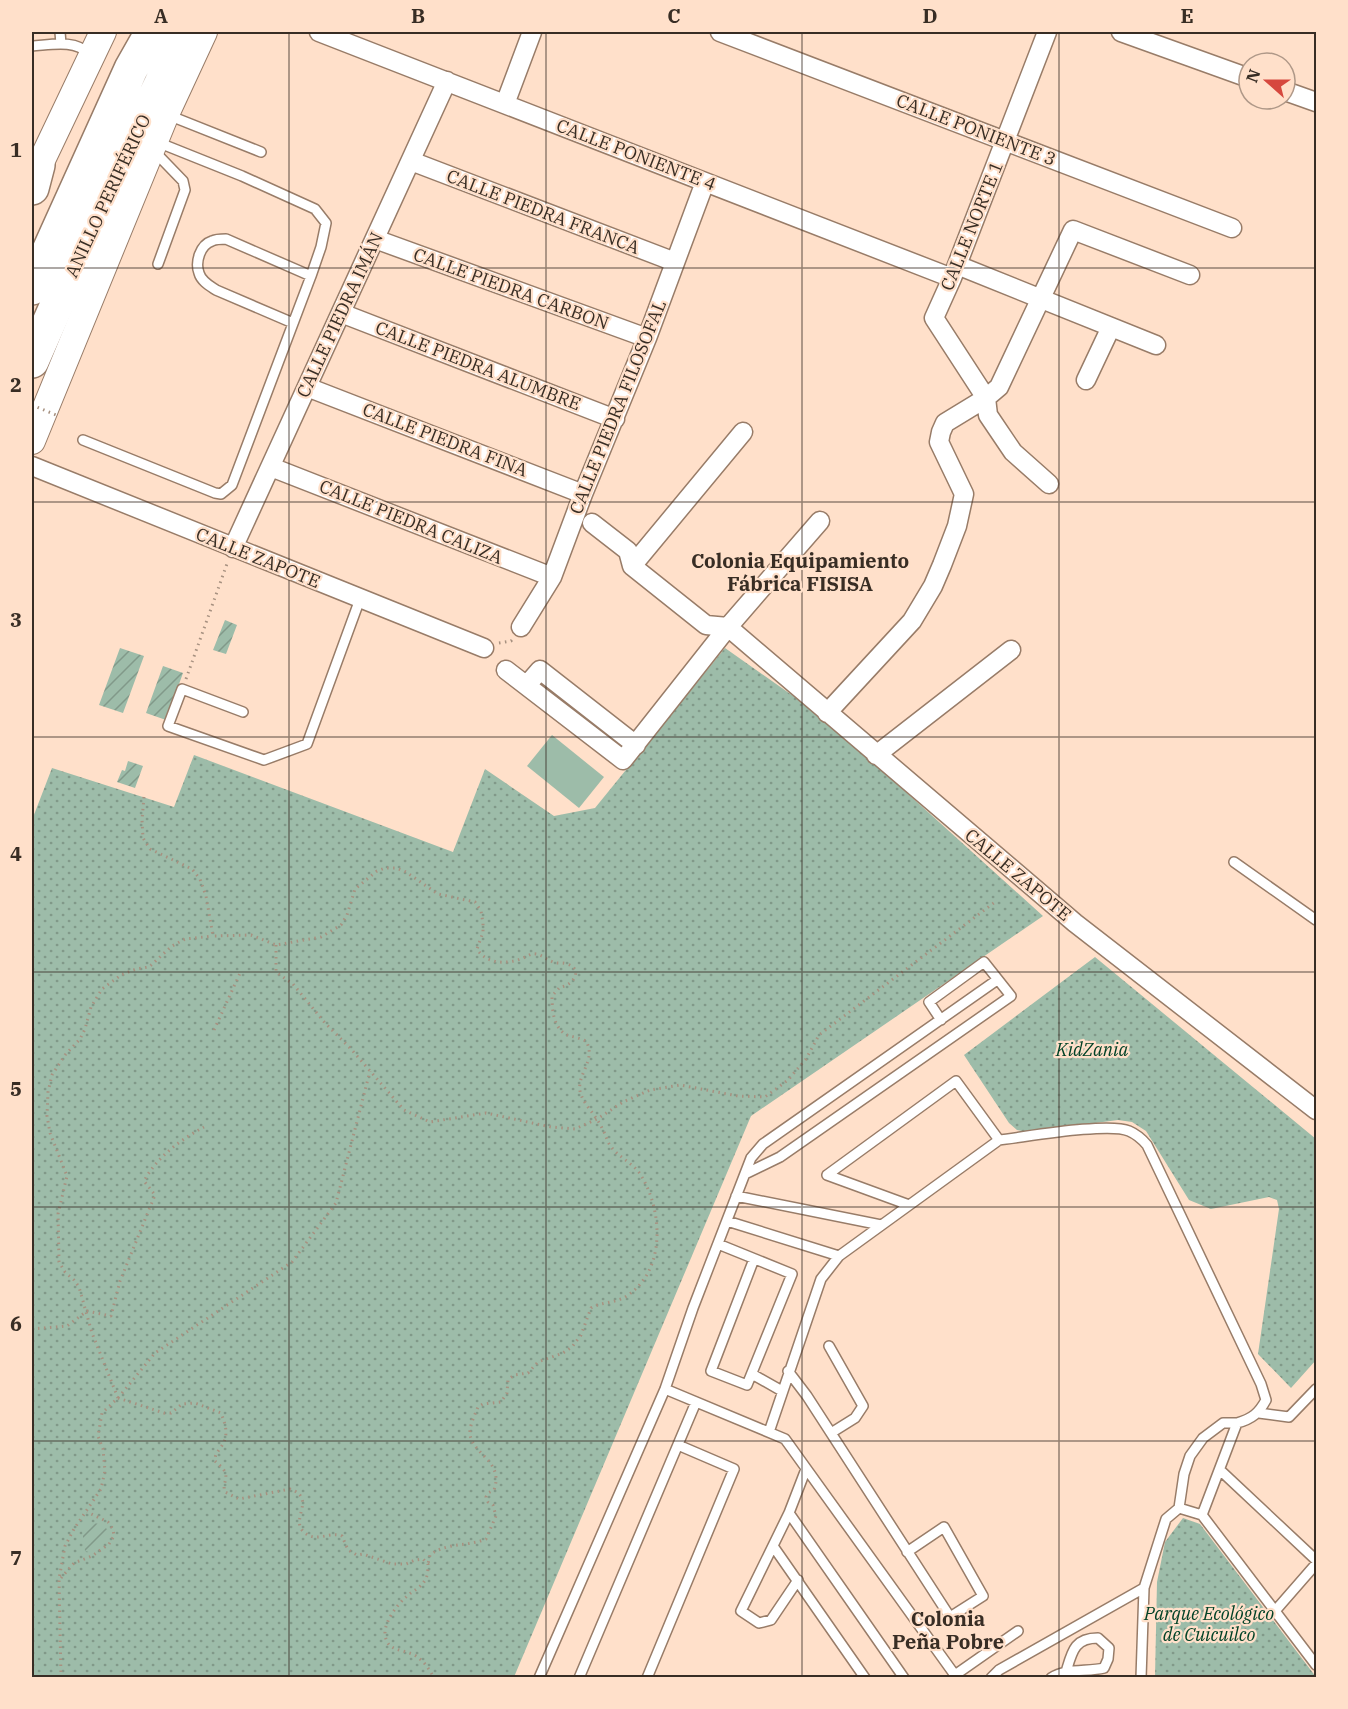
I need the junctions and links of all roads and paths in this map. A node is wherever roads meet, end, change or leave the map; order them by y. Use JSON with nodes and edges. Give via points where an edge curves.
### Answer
{"nodes":[{"id":1,"x":60,"y":32,"type":"edge"},
{"id":2,"x":103,"y":32,"type":"edge"},
{"id":3,"x":138,"y":32,"type":"edge"},
{"id":4,"x":152,"y":32,"type":"edge"},
{"id":5,"x":171,"y":32,"type":"edge"},
{"id":6,"x":186,"y":32,"type":"edge"},
{"id":7,"x":204,"y":32,"type":"edge"},
{"id":8,"x":319,"y":32,"type":"edge"},
{"id":9,"x":532,"y":32,"type":"edge"},
{"id":10,"x":720,"y":32,"type":"edge"},
{"id":11,"x":1047,"y":32,"type":"edge"},
{"id":12,"x":1121,"y":32,"type":"edge"},
{"id":13,"x":32,"y":41,"type":"edge"},
{"id":14,"x":59,"y":44,"type":"junction"},
{"id":15,"x":32,"y":46,"type":"edge"},
{"id":16,"x":89,"y":58,"type":"junction"},
{"id":17,"x":1237,"y":74,"type":"edge"},
{"id":18,"x":447,"y":81,"type":"junction"},
{"id":19,"x":1297,"y":95,"type":"edge"},
{"id":20,"x":1317,"y":102,"type":"edge"},
{"id":21,"x":505,"y":104,"type":"junction"},
{"id":22,"x":166,"y":114,"type":"junction"},
{"id":23,"x":1005,"y":141,"type":"junction"},
{"id":24,"x":153,"y":145,"type":"junction"},
{"id":25,"x":261,"y":152,"type":"dead end"},
{"id":26,"x":411,"y":161,"type":"junction"},
{"id":27,"x":34,"y":178,"type":"edge"},
{"id":28,"x":705,"y":182,"type":"junction"},
{"id":29,"x":1232,"y":228,"type":"dead end"},
{"id":30,"x":375,"y":239,"type":"junction"},
{"id":31,"x":32,"y":241,"type":"edge"},
{"id":32,"x":675,"y":262,"type":"junction"},
{"id":33,"x":158,"y":264,"type":"dead end"},
{"id":34,"x":955,"y":271,"type":"junction"},
{"id":35,"x":1190,"y":275,"type":"dead end"},
{"id":36,"x":311,"y":276,"type":"junction"},
{"id":37,"x":32,"y":288,"type":"edge"},
{"id":38,"x":1041,"y":299,"type":"junction"},
{"id":39,"x":341,"y":313,"type":"junction"},
{"id":40,"x":293,"y":323,"type":"junction"},
{"id":41,"x":1111,"y":327,"type":"junction"},
{"id":42,"x":32,"y":330,"type":"edge"},
{"id":43,"x":647,"y":339,"type":"junction"},
{"id":44,"x":1156,"y":345,"type":"dead end"},
{"id":45,"x":32,"y":361,"type":"edge"},
{"id":46,"x":1086,"y":380,"type":"dead end"},
{"id":47,"x":307,"y":387,"type":"junction"},
{"id":48,"x":986,"y":398,"type":"junction"},
{"id":49,"x":32,"y":405,"type":"edge"},
{"id":50,"x":56,"y":415,"type":"dead end"},
{"id":51,"x":615,"y":419,"type":"junction"},
{"id":52,"x":743,"y":432,"type":"dead end"},
{"id":53,"x":82,"y":440,"type":"dead end"},
{"id":54,"x":32,"y":441,"type":"edge"},
{"id":55,"x":32,"y":466,"type":"edge"},
{"id":56,"x":271,"y":466,"type":"junction"},
{"id":57,"x":1049,"y":484,"type":"dead end"},
{"id":58,"x":583,"y":494,"type":"junction"},
{"id":59,"x":820,"y":521,"type":"dead end"},
{"id":60,"x":592,"y":523,"type":"dead end"},
{"id":61,"x":233,"y":548,"type":"junction"},
{"id":62,"x":632,"y":566,"type":"junction"},
{"id":63,"x":552,"y":578,"type":"junction"},
{"id":64,"x":360,"y":599,"type":"junction"},
{"id":65,"x":521,"y":627,"type":"dead end"},
{"id":66,"x":728,"y":627,"type":"junction"},
{"id":67,"x":484,"y":648,"type":"dead end"},
{"id":68,"x":1011,"y":650,"type":"dead end"},
{"id":69,"x":506,"y":670,"type":"dead end"},
{"id":70,"x":188,"y":675,"type":"dead end"},
{"id":71,"x":243,"y":712,"type":"dead end"},
{"id":72,"x":827,"y":713,"type":"junction"},
{"id":73,"x":876,"y":755,"type":"junction"},
{"id":74,"x":144,"y":797,"type":"dead end"},
{"id":75,"x":1234,"y":862,"type":"dead end"},
{"id":76,"x":995,"y":902,"type":"dead end"},
{"id":77,"x":1317,"y":920,"type":"edge"},
{"id":78,"x":213,"y":936,"type":"junction"},
{"id":79,"x":276,"y":945,"type":"junction"},
{"id":80,"x":241,"y":970,"type":"dead end"},
{"id":81,"x":997,"y":980,"type":"junction"},
{"id":82,"x":941,"y":1020,"type":"junction"},
{"id":83,"x":214,"y":1030,"type":"dead end"},
{"id":84,"x":370,"y":1071,"type":"junction"},
{"id":85,"x":1317,"y":1110,"type":"edge"},
{"id":86,"x":597,"y":1119,"type":"junction"},
{"id":87,"x":204,"y":1127,"type":"dead end"},
{"id":88,"x":999,"y":1140,"type":"junction"},
{"id":89,"x":745,"y":1173,"type":"junction"},
{"id":90,"x":736,"y":1196,"type":"junction"},
{"id":91,"x":909,"y":1205,"type":"junction"},
{"id":92,"x":727,"y":1221,"type":"junction"},
{"id":93,"x":882,"y":1225,"type":"junction"},
{"id":94,"x":718,"y":1244,"type":"junction"},
{"id":95,"x":838,"y":1256,"type":"junction"},
{"id":96,"x":754,"y":1259,"type":"junction"},
{"id":97,"x":87,"y":1311,"type":"junction"},
{"id":98,"x":32,"y":1329,"type":"edge"},
{"id":99,"x":829,"y":1346,"type":"dead end"},
{"id":100,"x":788,"y":1371,"type":"junction"},
{"id":101,"x":752,"y":1374,"type":"junction"},
{"id":102,"x":665,"y":1389,"type":"junction"},
{"id":103,"x":1317,"y":1389,"type":"edge"},
{"id":104,"x":782,"y":1391,"type":"junction"},
{"id":105,"x":118,"y":1398,"type":"junction"},
{"id":106,"x":696,"y":1402,"type":"junction"},
{"id":107,"x":1259,"y":1413,"type":"junction"},
{"id":108,"x":1237,"y":1423,"type":"junction"},
{"id":109,"x":768,"y":1432,"type":"junction"},
{"id":110,"x":831,"y":1433,"type":"junction"},
{"id":111,"x":678,"y":1445,"type":"junction"},
{"id":112,"x":806,"y":1469,"type":"junction"},
{"id":113,"x":1220,"y":1470,"type":"junction"},
{"id":114,"x":1179,"y":1508,"type":"junction"},
{"id":115,"x":87,"y":1512,"type":"junction"},
{"id":116,"x":789,"y":1513,"type":"junction"},
{"id":117,"x":1202,"y":1515,"type":"junction"},
{"id":118,"x":773,"y":1546,"type":"junction"},
{"id":119,"x":907,"y":1552,"type":"junction"},
{"id":120,"x":1317,"y":1562,"type":"edge"},
{"id":121,"x":428,"y":1564,"type":"junction"},
{"id":122,"x":60,"y":1579,"type":"junction"},
{"id":123,"x":798,"y":1580,"type":"junction"},
{"id":124,"x":1144,"y":1588,"type":"junction"},
{"id":125,"x":1275,"y":1611,"type":"junction"},
{"id":126,"x":1018,"y":1631,"type":"dead end"},
{"id":127,"x":1317,"y":1665,"type":"edge"},
{"id":128,"x":1068,"y":1675,"type":"edge"},
{"id":129,"x":956,"y":1676,"type":"edge"},
{"id":130,"x":61,"y":1677,"type":"edge"},
{"id":131,"x":434,"y":1677,"type":"edge"},
{"id":132,"x":539,"y":1677,"type":"edge"},
{"id":133,"x":579,"y":1677,"type":"edge"},
{"id":134,"x":647,"y":1677,"type":"edge"},
{"id":135,"x":865,"y":1677,"type":"edge"},
{"id":136,"x":904,"y":1677,"type":"edge"},
{"id":137,"x":990,"y":1677,"type":"edge"},
{"id":138,"x":1051,"y":1677,"type":"edge"},
{"id":139,"x":1141,"y":1677,"type":"edge"}],
"edges":[{"from":1,"to":14,"type":"lane"},
{"from":2,"to":16,"type":"main road"},
{"from":3,"to":31,"type":"highway","via":[[66,162]]},
{"from":4,"to":37,"type":"highway","via":[[121,90]]},
{"from":5,"to":42,"type":"highway"},
{"from":6,"to":45,"type":"highway","name":"ANILLO PERIFÉRICO"},
{"from":7,"to":22,"type":"main road"},
{"from":8,"to":18,"type":"street","name":"CALLE PONIENTE 4"},
{"from":9,"to":21,"type":"street"},
{"from":10,"to":23,"type":"street","name":"CALLE PONIENTE 3"},
{"from":11,"to":23,"type":"street","name":"CALLE NORTE 1"},
{"from":12,"to":17,"type":"street"},
{"from":13,"to":14,"type":"lane"},
{"from":14,"to":15,"type":"lane"},
{"from":14,"to":16,"type":"lane","via":[[80,47],[88,52]]},
{"from":16,"to":27,"type":"main road"},
{"from":18,"to":21,"type":"street","name":"CALLE PONIENTE 4"},
{"from":18,"to":26,"type":"street","name":"CALLE PIEDRA IMÁN"},
{"from":19,"to":20,"type":"street"},
{"from":21,"to":28,"type":"street","name":"CALLE PONIENTE 4"},
{"from":22,"to":24,"type":"main road"},
{"from":22,"to":25,"type":"lane"},
{"from":23,"to":29,"type":"street","name":"CALLE PONIENTE 3"},
{"from":23,"to":34,"type":"street","name":"CALLE NORTE 1"},
{"from":24,"to":33,"type":"lane","via":[[183,181],[185,190]]},
{"from":24,"to":36,"type":"lane","via":[[242,176],[315,209],[327,223]]},
{"from":24,"to":54,"type":"main road"},
{"from":26,"to":30,"type":"street","name":"CALLE PIEDRA IMÁN"},
{"from":26,"to":32,"type":"street","name":"CALLE PIEDRA FRANCA"},
{"from":28,"to":32,"type":"street","name":"CALLE PIEDRA FILOSOFAL"},
{"from":28,"to":34,"type":"street","name":"CALLE PONIENTE 4"},
{"from":30,"to":39,"type":"street","name":"CALLE PIEDRA IMÁN"},
{"from":30,"to":43,"type":"street","name":"CALLE PIEDRA CARBON"},
{"from":32,"to":43,"type":"street","name":"CALLE PIEDRA FILOSOFAL"},
{"from":34,"to":38,"type":"street","name":"CALLE PONIENTE 4"},
{"from":34,"to":48,"type":"street","name":"CALLE NORTE 1","via":[[934,318]]},
{"from":35,"to":38,"type":"street","via":[[1073,230]]},
{"from":36,"to":40,"type":"lane"},
{"from":36,"to":40,"type":"lane","via":[[226,239],[204,245],[198,260],[199,274],[216,290]]},
{"from":38,"to":41,"type":"street","name":"CALLE PONIENTE 4"},
{"from":38,"to":48,"type":"street","via":[[999,387]]},
{"from":39,"to":47,"type":"street","name":"CALLE PIEDRA IMÁN"},
{"from":39,"to":51,"type":"street","name":"CALLE PIEDRA ALUMBRE"},
{"from":40,"to":53,"type":"lane","via":[[227,491],[221,494]]},
{"from":41,"to":44,"type":"street","name":"CALLE PONIENTE 4"},
{"from":41,"to":46,"type":"street"},
{"from":43,"to":51,"type":"street","name":"CALLE PIEDRA FILOSOFAL"},
{"from":47,"to":56,"type":"street","name":"CALLE PIEDRA IMÁN"},
{"from":47,"to":58,"type":"street","name":"CALLE PIEDRA FINA"},
{"from":48,"to":57,"type":"street","via":[[988,415],[1013,452]]},
{"from":48,"to":72,"type":"street","via":[[945,423],[941,432],[939,442],[963,494],[957,526],[933,586],[912,621]]},
{"from":49,"to":50,"type":"path","bridge":true},
{"from":51,"to":58,"type":"street","name":"CALLE PIEDRA FILOSOFAL"},
{"from":52,"to":62,"type":"street"},
{"from":55,"to":61,"type":"street","name":"CALLE ZAPOTE"},
{"from":56,"to":61,"type":"street","name":"CALLE PIEDRA IMÁN"},
{"from":56,"to":63,"type":"street","name":"CALLE PIEDRA CALIZA"},
{"from":58,"to":63,"type":"street","name":"CALLE PIEDRA FILOSOFAL"},
{"from":59,"to":66,"type":"street"},
{"from":60,"to":62,"type":"street","via":[[628,551]]},
{"from":61,"to":64,"type":"street","name":"CALLE ZAPOTE"},
{"from":61,"to":70,"type":"path"},
{"from":62,"to":66,"type":"street","via":[[706,625]]},
{"from":63,"to":65,"type":"street","name":"CALLE PIEDRA FILOSOFAL"},
{"from":64,"to":67,"type":"street","name":"CALLE ZAPOTE"},
{"from":64,"to":71,"type":"lane","via":[[307,744],[264,760],[168,726],[182,689]]},
{"from":66,"to":69,"type":"street","via":[[636,745],[540,670],[526,685]]},
{"from":66,"to":72,"type":"street","name":"CALLE ZAPOTE"},
{"from":68,"to":73,"type":"street"},
{"from":72,"to":73,"type":"street","name":"CALLE ZAPOTE"},
{"from":73,"to":85,"type":"street","name":"CALLE ZAPOTE","via":[[1075,923]]},
{"from":74,"to":78,"type":"path","via":[[143,838],[150,849],[192,868],[200,879]]},
{"from":75,"to":77,"type":"lane"},
{"from":76,"to":86,"type":"path","via":[[819,1035],[788,1080],[765,1097],[680,1085],[650,1090],[623,1101]]},
{"from":78,"to":79,"type":"path","via":[[251,935]]},
{"from":78,"to":97,"type":"path","via":[[185,939],[149,967],[121,975],[102,989],[80,1039],[52,1076],[47,1116],[66,1176],[58,1214],[59,1262],[79,1287]]},
{"from":79,"to":84,"type":"path","via":[[276,972],[293,984]]},
{"from":79,"to":86,"type":"path","via":[[311,940],[333,931],[347,915],[355,889],[385,868],[406,872],[438,894],[475,902],[482,911],[483,932],[477,949],[481,955],[504,963],[536,954],[573,967],[573,981],[555,991],[552,1009],[560,1030],[586,1041],[590,1048],[579,1088]]},
{"from":80,"to":83,"type":"path"},
{"from":81,"to":82,"type":"lane"},
{"from":81,"to":82,"type":"lane","via":[[984,962],[929,1002]]},
{"from":81,"to":89,"type":"lane","via":[[1011,996],[780,1157]]},
{"from":82,"to":89,"type":"lane","via":[[763,1144]]},
{"from":84,"to":86,"type":"path","via":[[404,1110],[430,1122],[486,1113],[574,1129]]},
{"from":84,"to":105,"type":"path","via":[[336,1203],[292,1262],[155,1353]]},
{"from":86,"to":121,"type":"path","via":[[612,1148],[642,1176],[656,1213],[656,1251],[649,1271],[624,1298],[591,1308],[572,1347],[538,1362],[528,1373],[514,1375],[508,1380],[501,1402],[478,1407],[470,1432],[472,1442],[496,1473],[494,1490],[486,1497],[496,1516],[486,1539],[474,1544],[448,1545],[430,1555]]},
{"from":87,"to":97,"type":"path","via":[[184,1138],[144,1181],[154,1195],[120,1281],[111,1316]]},
{"from":88,"to":91,"type":"lane"},
{"from":88,"to":91,"type":"lane","via":[[956,1081],[827,1175]]},
{"from":88,"to":107,"type":"lane","via":[[1109,1127],[1140,1137],[1261,1384],[1266,1400]]},
{"from":89,"to":90,"type":"lane"},
{"from":90,"to":92,"type":"lane"},
{"from":90,"to":93,"type":"lane"},
{"from":91,"to":93,"type":"lane"},
{"from":92,"to":94,"type":"lane"},
{"from":92,"to":95,"type":"lane"},
{"from":93,"to":95,"type":"lane"},
{"from":94,"to":96,"type":"lane"},
{"from":94,"to":102,"type":"lane"},
{"from":95,"to":100,"type":"lane","via":[[821,1280]]},
{"from":96,"to":101,"type":"lane","via":[[792,1274]]},
{"from":96,"to":101,"type":"lane","via":[[711,1371],[747,1385]]},
{"from":97,"to":98,"type":"path","via":[[67,1326]]},
{"from":97,"to":105,"type":"path"},
{"from":99,"to":110,"type":"lane","via":[[863,1406],[855,1418]]},
{"from":100,"to":104,"type":"lane"},
{"from":100,"to":110,"type":"lane"},
{"from":101,"to":104,"type":"lane"},
{"from":102,"to":106,"type":"lane"},
{"from":102,"to":132,"type":"lane"},
{"from":103,"to":107,"type":"lane","via":[[1289,1417]]},
{"from":104,"to":109,"type":"lane"},
{"from":105,"to":115,"type":"path","via":[[102,1413],[98,1436],[104,1449],[105,1471],[101,1490]]},
{"from":105,"to":121,"type":"path","via":[[164,1413],[195,1402],[221,1413],[226,1439],[215,1461],[225,1471],[225,1492],[239,1499],[290,1489],[301,1497],[298,1521],[306,1534],[315,1538],[335,1533],[357,1555],[392,1564],[423,1559]]},
{"from":106,"to":109,"type":"lane"},
{"from":106,"to":111,"type":"lane"},
{"from":107,"to":108,"type":"lane"},
{"from":108,"to":113,"type":"lane"},
{"from":108,"to":114,"type":"lane","via":[[1223,1423],[1203,1438],[1190,1456]]},
{"from":109,"to":112,"type":"lane","via":[[785,1439]]},
{"from":110,"to":119,"type":"lane"},
{"from":111,"to":133,"type":"lane"},
{"from":111,"to":134,"type":"lane","via":[[734,1469]]},
{"from":112,"to":116,"type":"lane"},
{"from":112,"to":129,"type":"lane"},
{"from":113,"to":117,"type":"lane"},
{"from":113,"to":120,"type":"lane"},
{"from":114,"to":117,"type":"lane"},
{"from":114,"to":124,"type":"lane","via":[[1166,1519]]},
{"from":115,"to":122,"type":"path","via":[[65,1546]]},
{"from":115,"to":122,"type":"path","via":[[108,1521],[114,1536],[110,1544],[74,1563]]},
{"from":116,"to":118,"type":"lane"},
{"from":116,"to":136,"type":"lane"},
{"from":117,"to":125,"type":"lane"},
{"from":118,"to":123,"type":"lane"},
{"from":118,"to":123,"type":"lane","via":[[741,1611],[759,1623],[771,1620]]},
{"from":119,"to":119,"type":"lane","via":[[944,1527],[983,1596],[951,1617]]},
{"from":120,"to":125,"type":"lane"},
{"from":121,"to":131,"type":"path","via":[[421,1587],[406,1596],[395,1610],[385,1635],[388,1645],[417,1657]]},
{"from":122,"to":130,"type":"path"},
{"from":123,"to":135,"type":"lane"},
{"from":124,"to":137,"type":"lane"},
{"from":124,"to":139,"type":"lane"},
{"from":125,"to":127,"type":"lane"},
{"from":126,"to":129,"type":"lane"},
{"from":128,"to":128,"type":"lane","via":[[1074,1647],[1086,1638],[1098,1638],[1109,1648],[1104,1668]]},
{"from":128,"to":138,"type":"lane","via":[[1059,1672]]}]}
